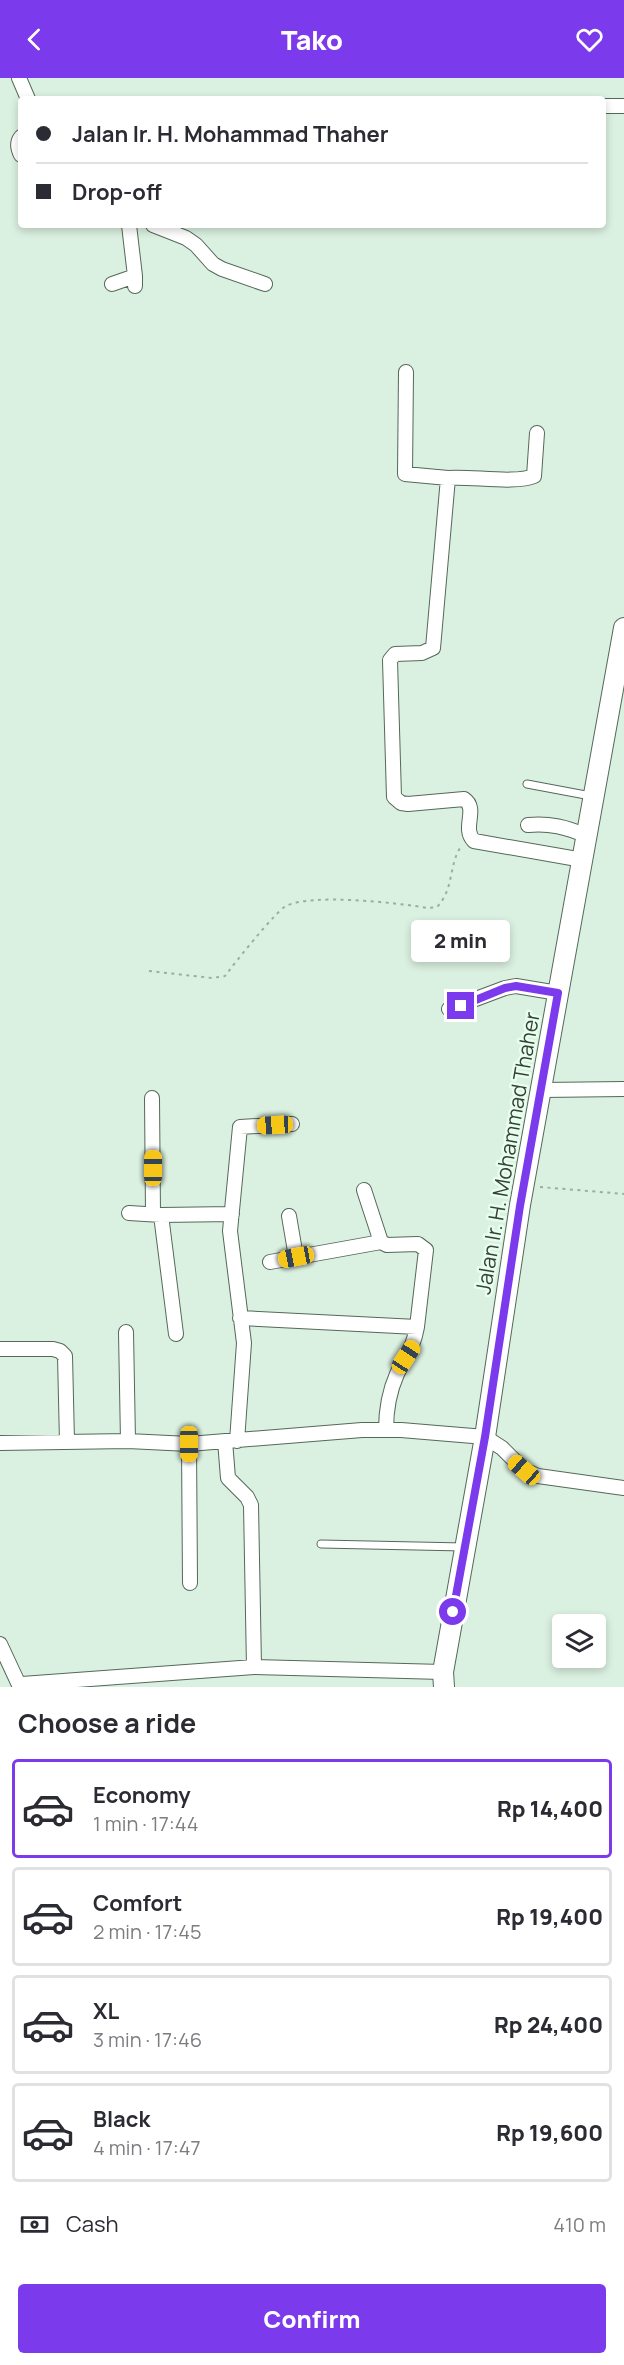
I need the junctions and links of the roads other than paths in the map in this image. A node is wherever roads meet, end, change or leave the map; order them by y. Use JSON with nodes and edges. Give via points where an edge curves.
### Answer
{"nodes":[{"id":1,"x":19,"y":78,"type":"edge"},
{"id":2,"x":27,"y":96,"type":"edge"},
{"id":3,"x":606,"y":105,"type":"edge"},
{"id":4,"x":624,"y":106,"type":"edge"},
{"id":5,"x":129,"y":228,"type":"edge"},
{"id":6,"x":161,"y":228,"type":"edge"},
{"id":7,"x":112,"y":284,"type":"dead end"},
{"id":8,"x":265,"y":284,"type":"dead end"},
{"id":9,"x":406,"y":372,"type":"dead end"},
{"id":10,"x":537,"y":433,"type":"dead end"},
{"id":11,"x":448,"y":478,"type":"junction"},
{"id":12,"x":624,"y":627,"type":"edge"},
{"id":13,"x":619,"y":689,"type":"edge"},
{"id":14,"x":527,"y":784,"type":"dead end"},
{"id":15,"x":594,"y":796,"type":"junction"},
{"id":16,"x":528,"y":825,"type":"dead end"},
{"id":17,"x":586,"y":836,"type":"junction"},
{"id":18,"x":583,"y":860,"type":"junction"},
{"id":19,"x":558,"y":993,"type":"junction"},
{"id":20,"x":449,"y":1009,"type":"dead end"},
{"id":21,"x":624,"y":1089,"type":"edge"},
{"id":22,"x":542,"y":1090,"type":"junction"},
{"id":23,"x":152,"y":1098,"type":"dead end"},
{"id":24,"x":292,"y":1124,"type":"dead end"},
{"id":25,"x":364,"y":1191,"type":"dead end"},
{"id":26,"x":129,"y":1213,"type":"dead end"},
{"id":27,"x":232,"y":1214,"type":"junction"},
{"id":28,"x":157,"y":1215,"type":"junction"},
{"id":29,"x":289,"y":1216,"type":"dead end"},
{"id":30,"x":381,"y":1242,"type":"junction"},
{"id":31,"x":296,"y":1257,"type":"junction"},
{"id":32,"x":270,"y":1262,"type":"dead end"},
{"id":33,"x":240,"y":1318,"type":"junction"},
{"id":34,"x":417,"y":1327,"type":"junction"},
{"id":35,"x":126,"y":1332,"type":"dead end"},
{"id":36,"x":176,"y":1334,"type":"dead end"},
{"id":37,"x":0,"y":1349,"type":"edge"},
{"id":38,"x":386,"y":1430,"type":"junction"},
{"id":39,"x":485,"y":1437,"type":"junction"},
{"id":40,"x":128,"y":1441,"type":"junction"},
{"id":41,"x":231,"y":1441,"type":"junction"},
{"id":42,"x":67,"y":1442,"type":"junction"},
{"id":43,"x":0,"y":1443,"type":"edge"},
{"id":44,"x":189,"y":1444,"type":"junction"},
{"id":45,"x":624,"y":1488,"type":"edge"},
{"id":46,"x":321,"y":1544,"type":"dead end"},
{"id":47,"x":464,"y":1546,"type":"junction"},
{"id":48,"x":190,"y":1583,"type":"dead end"},
{"id":49,"x":0,"y":1644,"type":"edge"},
{"id":50,"x":254,"y":1667,"type":"junction"},
{"id":51,"x":443,"y":1679,"type":"edge"},
{"id":52,"x":20,"y":1687,"type":"edge"}],
"edges":[{"from":1,"to":2,"type":"street"},
{"from":3,"to":4,"type":"street"},
{"from":5,"to":7,"type":"street","via":[[135,281]]},
{"from":6,"to":8,"type":"street","via":[[186,238],[218,267]]},
{"from":9,"to":11,"type":"street","via":[[405,474]]},
{"from":10,"to":11,"type":"street","via":[[534,476]]},
{"from":11,"to":18,"type":"street","via":[[434,648],[422,653],[395,654],[390,660],[394,797],[408,804],[464,799],[471,807],[470,837],[481,843]]},
{"from":12,"to":13,"type":"main road","name":"Jalan Ir. H. Mohammad Thaher"},
{"from":13,"to":15,"type":"main road","name":"Jalan Ir. H. Mohammad Thaher"},
{"from":14,"to":15,"type":"lane"},
{"from":15,"to":17,"type":"main road","name":"Jalan Ir. H. Mohammad Thaher"},
{"from":16,"to":17,"type":"street","via":[[568,827]]},
{"from":17,"to":18,"type":"main road","name":"Jalan Ir. H. Mohammad Thaher"},
{"from":18,"to":19,"type":"main road","name":"Jalan Ir. H. Mohammad Thaher"},
{"from":19,"to":20,"type":"street","via":[[516,986]]},
{"from":19,"to":22,"type":"main road","name":"Jalan Ir. H. Mohammad Thaher"},
{"from":21,"to":22,"type":"street"},
{"from":22,"to":39,"type":"main road","name":"Jalan Ir. H. Mohammad Thaher"},
{"from":23,"to":28,"type":"street"},
{"from":24,"to":27,"type":"street","via":[[240,1127]]},
{"from":25,"to":30,"type":"street"},
{"from":26,"to":28,"type":"street"},
{"from":27,"to":28,"type":"street"},
{"from":27,"to":33,"type":"street","via":[[230,1231]]},
{"from":28,"to":36,"type":"street"},
{"from":29,"to":31,"type":"street"},
{"from":30,"to":31,"type":"street"},
{"from":30,"to":34,"type":"street","via":[[418,1244],[426,1250]]},
{"from":31,"to":32,"type":"street"},
{"from":33,"to":34,"type":"street"},
{"from":33,"to":41,"type":"street","via":[[244,1343]]},
{"from":34,"to":38,"type":"street","via":[[413,1347],[393,1385]]},
{"from":35,"to":40,"type":"street"},
{"from":37,"to":42,"type":"street","via":[[53,1349],[65,1356]]},
{"from":38,"to":39,"type":"street"},
{"from":38,"to":41,"type":"street"},
{"from":39,"to":45,"type":"street","via":[[524,1470],[538,1476]]},
{"from":39,"to":47,"type":"main road","name":"Jalan Ir. H. Mohammad Thaher"},
{"from":40,"to":42,"type":"street"},
{"from":40,"to":44,"type":"street"},
{"from":41,"to":44,"type":"street"},
{"from":41,"to":50,"type":"street","via":[[228,1478],[251,1505]]},
{"from":42,"to":43,"type":"street"},
{"from":44,"to":48,"type":"street"},
{"from":46,"to":47,"type":"lane"},
{"from":47,"to":51,"type":"main road","name":"Jalan Ir. H. Mohammad Thaher"},
{"from":49,"to":52,"type":"street"},
{"from":50,"to":51,"type":"street"},
{"from":50,"to":52,"type":"street"}]}
